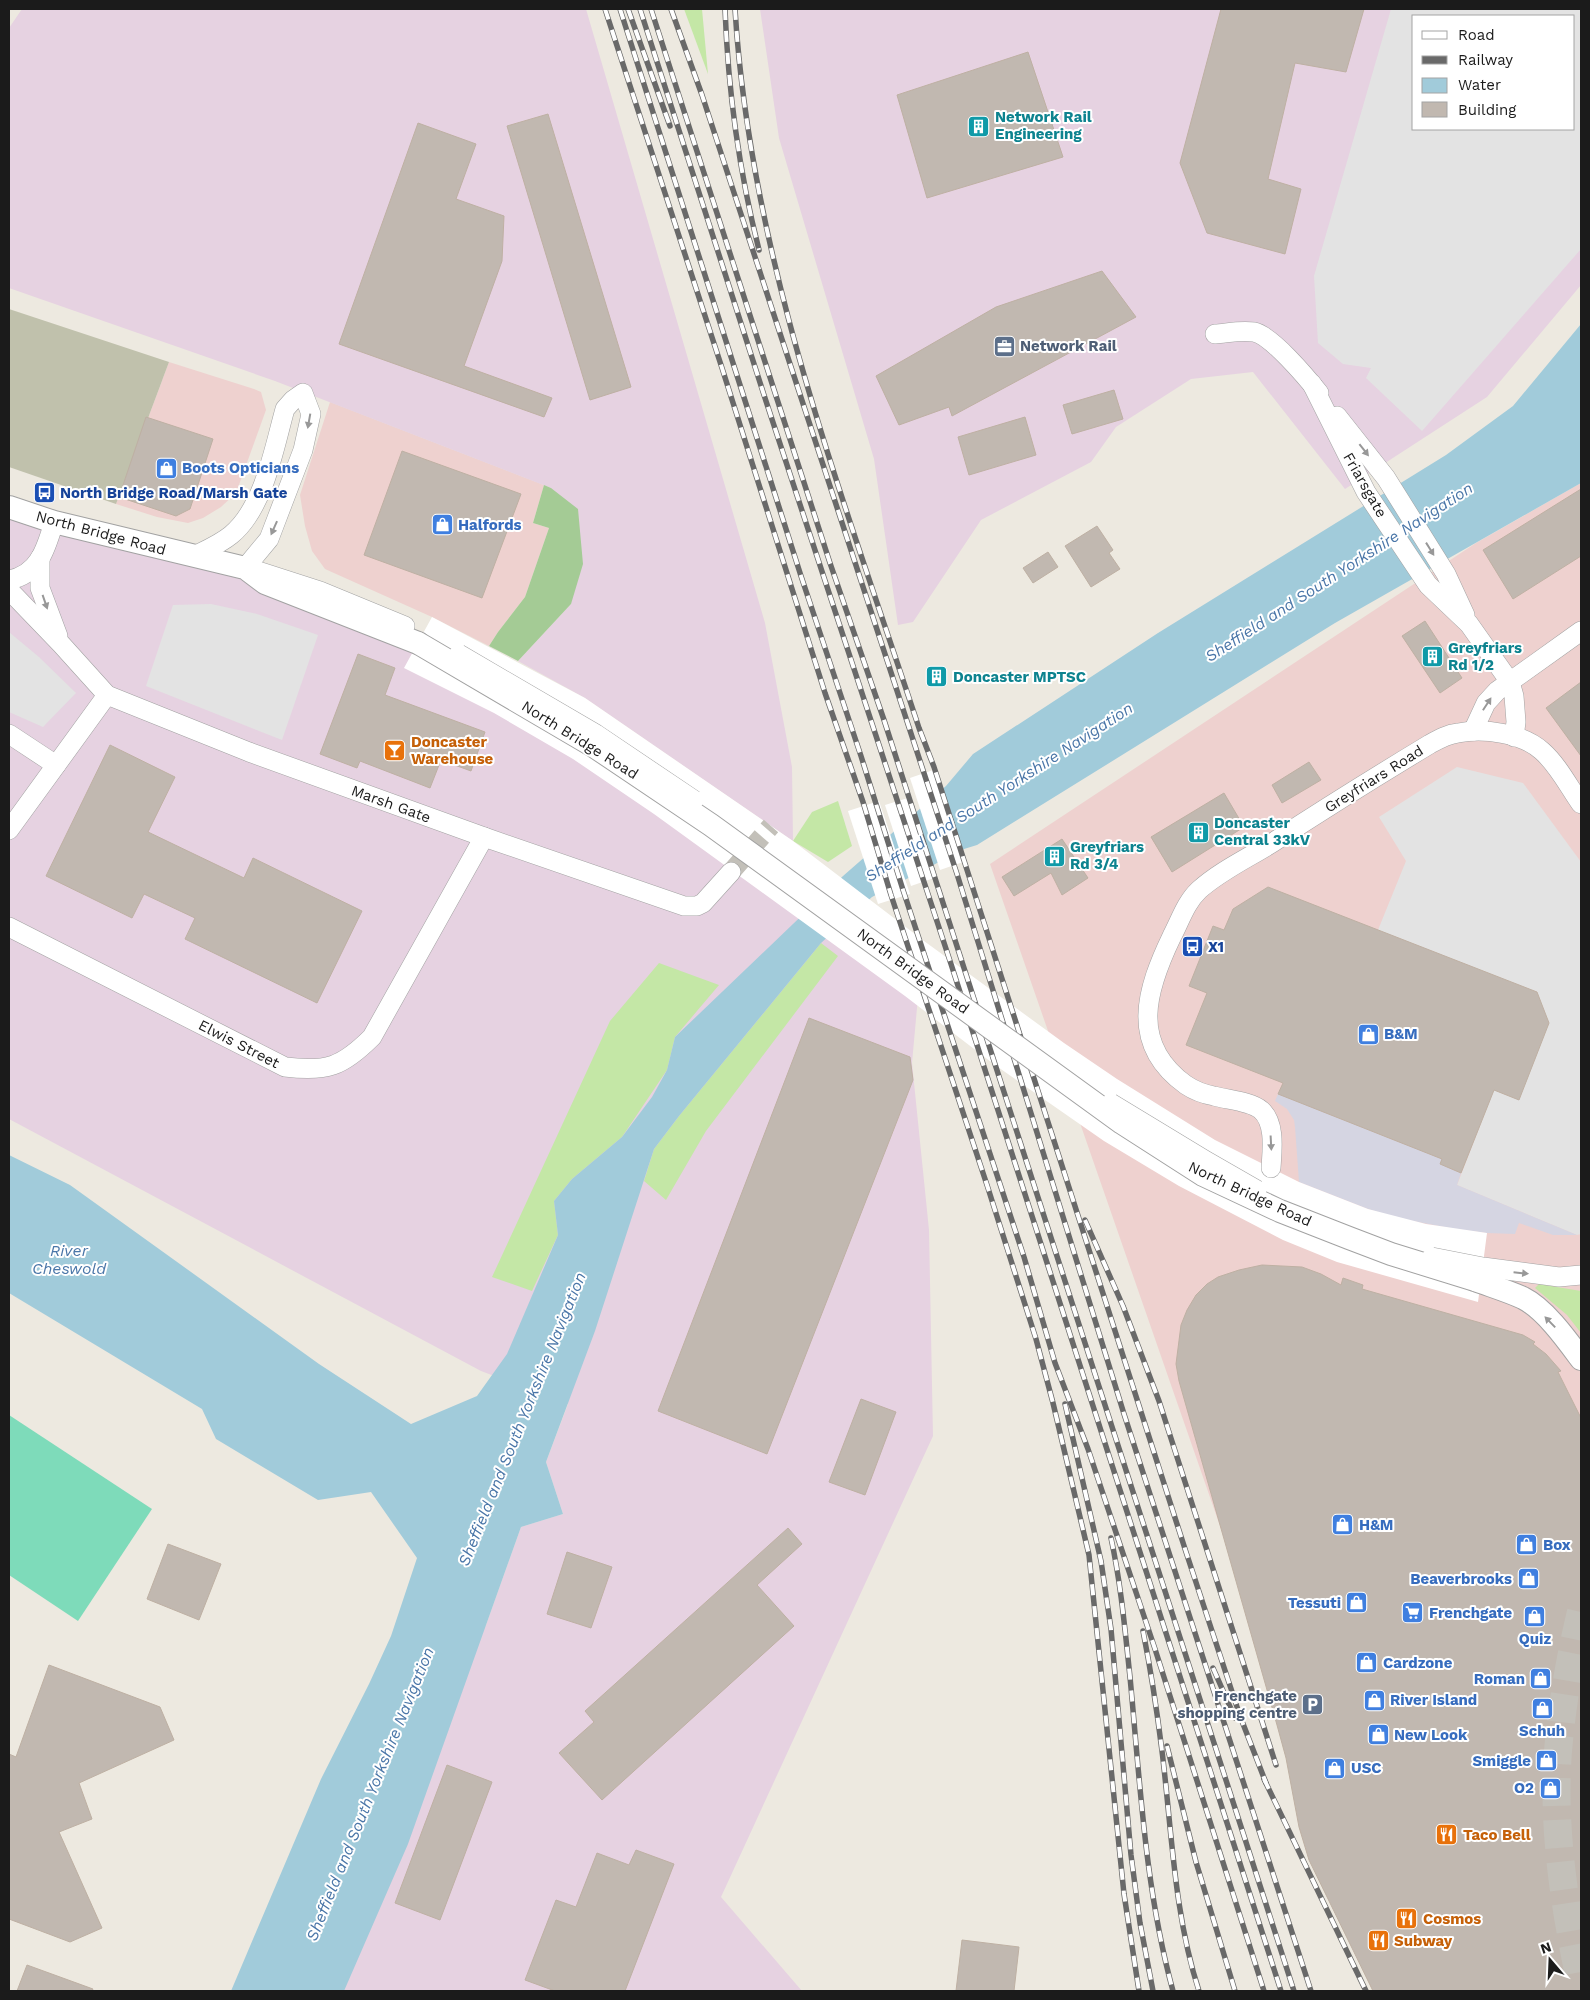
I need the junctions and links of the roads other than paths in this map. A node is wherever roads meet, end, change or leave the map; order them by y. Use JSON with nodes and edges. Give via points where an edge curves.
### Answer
{"nodes":[{"id":1,"x":1215,"y":334,"type":"dead end"},
{"id":2,"x":1312,"y":384,"type":"junction"},
{"id":3,"x":303,"y":450,"type":"junction"},
{"id":4,"x":268,"y":469,"type":"junction"},
{"id":5,"x":9,"y":507,"type":"edge"},
{"id":6,"x":54,"y":522,"type":"junction"},
{"id":7,"x":194,"y":556,"type":"junction"},
{"id":8,"x":40,"y":558,"type":"junction"},
{"id":9,"x":245,"y":568,"type":"junction"},
{"id":10,"x":9,"y":580,"type":"edge"},
{"id":11,"x":9,"y":590,"type":"edge"},
{"id":12,"x":1469,"y":624,"type":"junction"},
{"id":13,"x":1581,"y":630,"type":"edge"},
{"id":14,"x":61,"y":644,"type":"junction"},
{"id":15,"x":1510,"y":682,"type":"junction"},
{"id":16,"x":107,"y":695,"type":"junction"},
{"id":17,"x":1473,"y":731,"type":"junction"},
{"id":18,"x":9,"y":734,"type":"edge"},
{"id":19,"x":1504,"y":735,"type":"junction"},
{"id":20,"x":56,"y":765,"type":"junction"},
{"id":21,"x":1581,"y":804,"type":"edge"},
{"id":22,"x":9,"y":830,"type":"edge"},
{"id":23,"x":484,"y":837,"type":"junction"},
{"id":24,"x":731,"y":872,"type":"tunnel mouth"},
{"id":25,"x":9,"y":927,"type":"edge"},
{"id":26,"x":1271,"y":1168,"type":"dead end"},
{"id":27,"x":1479,"y":1274,"type":"junction"},
{"id":28,"x":1581,"y":1276,"type":"edge"},
{"id":29,"x":1559,"y":1277,"type":"junction"},
{"id":30,"x":1581,"y":1280,"type":"edge"},
{"id":31,"x":1581,"y":1359,"type":"edge"}],
"edges":[{"from":1,"to":2,"type":"street","name":"Friarsgate","via":[[1256,332],[1263,335]]},
{"from":2,"to":12,"type":"street","name":"Friarsgate","one_way":true,"via":[[1386,478],[1446,574]]},
{"from":2,"to":12,"type":"street","name":"Friarsgate","via":[[1366,492],[1428,585]]},
{"from":3,"to":4,"type":"street","via":[[287,453]]},
{"from":4,"to":3,"type":"street","one_way":true,"via":[[284,409],[303,393],[311,414]]},
{"from":3,"to":9,"type":"street","one_way":true,"via":[[269,539]]},
{"from":4,"to":7,"type":"street","via":[[259,495],[240,526],[231,535]]},
{"from":5,"to":6,"type":"street","name":"North Bridge Road"},
{"from":6,"to":7,"type":"street","name":"North Bridge Road"},
{"from":6,"to":8,"type":"street","name":"Marsh Gate"},
{"from":7,"to":9,"type":"street","name":"North Bridge Road"},
{"from":8,"to":10,"type":"street","name":"Marsh Gate","via":[[32,570],[18,579]]},
{"from":8,"to":14,"type":"street","name":"Marsh Gate","one_way":true,"via":[[40,588]]},
{"from":9,"to":27,"type":"street","name":"North Bridge Road","bridge":true,"via":[[273,586],[420,638],[595,747],[703,819],[1122,1123],[1204,1175],[1280,1211],[1391,1254]]},
{"from":11,"to":14,"type":"street","name":"Marsh Gate"},
{"from":12,"to":15,"type":"street","name":"Friarsgate"},
{"from":13,"to":15,"type":"street"},
{"from":14,"to":16,"type":"street","name":"Marsh Gate"},
{"from":17,"to":15,"type":"street","one_way":true,"via":[[1486,703]]},
{"from":15,"to":19,"type":"street","via":[[1516,722]]},
{"from":16,"to":20,"type":"street"},
{"from":16,"to":23,"type":"street","name":"Marsh Gate","via":[[249,752]]},
{"from":17,"to":19,"type":"street","name":"Greyfriars Road"},
{"from":17,"to":26,"type":"street","name":"Greyfriars Road","one_way":true,"via":[[1450,734],[1430,744],[1199,891],[1187,906],[1163,955],[1148,1003],[1150,1034],[1160,1060],[1173,1075],[1198,1092],[1260,1110],[1267,1118],[1272,1144]]},
{"from":18,"to":20,"type":"street"},
{"from":19,"to":21,"type":"street","name":"Greyfriars Road","via":[[1533,745],[1546,754]]},
{"from":20,"to":22,"type":"street"},
{"from":23,"to":24,"type":"street","name":"Marsh Gate","via":[[684,906],[703,903]]},
{"from":23,"to":25,"type":"street","name":"Elwis Street","via":[[372,1038],[352,1056],[331,1066],[306,1070],[285,1067]]},
{"from":27,"to":29,"type":"street","name":"North Bridge Road","one_way":true},
{"from":31,"to":27,"type":"street","name":"North Bridge Road","one_way":true,"via":[[1560,1331],[1534,1306]]},
{"from":28,"to":29,"type":"street","name":"North Bridge Road"},
{"from":29,"to":30,"type":"street"}]}
